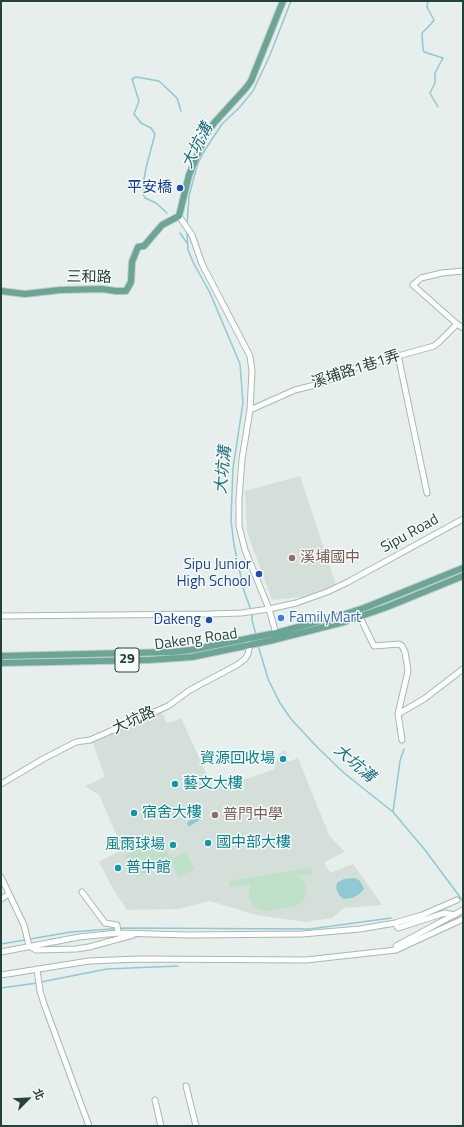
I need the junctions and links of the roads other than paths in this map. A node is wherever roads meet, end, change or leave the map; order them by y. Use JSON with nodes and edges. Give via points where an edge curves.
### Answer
{"nodes":[{"id":1,"x":283,"y":1,"type":"edge"},
{"id":2,"x":181,"y":219,"type":"junction"},
{"id":3,"x":463,"y":271,"type":"edge"},
{"id":4,"x":1,"y":291,"type":"edge"},
{"id":5,"x":461,"y":326,"type":"edge"},
{"id":6,"x":398,"y":355,"type":"junction"},
{"id":7,"x":250,"y":410,"type":"junction"},
{"id":8,"x":427,"y":493,"type":"dead end"},
{"id":9,"x":463,"y":519,"type":"edge"},
{"id":10,"x":463,"y":568,"type":"edge"},
{"id":11,"x":463,"y":576,"type":"edge"},
{"id":12,"x":269,"y":609,"type":"junction"},
{"id":13,"x":257,"y":611,"type":"joint"},
{"id":14,"x":1,"y":616,"type":"edge"},
{"id":15,"x":360,"y":617,"type":"junction"},
{"id":16,"x":276,"y":632,"type":"junction"},
{"id":17,"x":277,"y":639,"type":"junction"},
{"id":18,"x":249,"y":642,"type":"junction"},
{"id":19,"x":1,"y":656,"type":"edge"},
{"id":20,"x":1,"y":663,"type":"edge"},
{"id":21,"x":463,"y":669,"type":"edge"},
{"id":22,"x":398,"y":714,"type":"junction"},
{"id":23,"x":402,"y":740,"type":"dead end"},
{"id":24,"x":1,"y":784,"type":"edge"},
{"id":25,"x":1,"y":878,"type":"edge"},
{"id":26,"x":82,"y":892,"type":"dead end"},
{"id":27,"x":10,"y":894,"type":"junction"},
{"id":28,"x":1,"y":898,"type":"edge"},
{"id":29,"x":456,"y":900,"type":"dead end"},
{"id":30,"x":463,"y":910,"type":"edge"},
{"id":31,"x":455,"y":915,"type":"junction"},
{"id":32,"x":463,"y":919,"type":"edge"},
{"id":33,"x":395,"y":924,"type":"junction"},
{"id":34,"x":118,"y":933,"type":"junction"},
{"id":35,"x":138,"y":933,"type":"junction"},
{"id":36,"x":30,"y":946,"type":"junction"},
{"id":37,"x":396,"y":950,"type":"junction"},
{"id":38,"x":1,"y":952,"type":"edge"},
{"id":39,"x":37,"y":969,"type":"junction"},
{"id":40,"x":1,"y":975,"type":"edge"},
{"id":41,"x":186,"y":1086,"type":"dead end"},
{"id":42,"x":154,"y":1100,"type":"dead end"},
{"id":43,"x":89,"y":1126,"type":"edge"},
{"id":44,"x":161,"y":1126,"type":"edge"},
{"id":45,"x":196,"y":1126,"type":"edge"}],
"edges":[{"from":1,"to":2,"type":"main road","via":[[251,81],[214,123],[204,139],[189,175]]},
{"from":2,"to":4,"type":"main road","name":"三和路","via":[[162,225],[144,246],[138,247],[132,262],[131,282],[126,291],[60,290],[25,294]]},
{"from":2,"to":7,"type":"street","via":[[192,235],[202,264],[250,356]]},
{"from":3,"to":5,"type":"street","name":"溪埔路1巷1弄","via":[[421,278],[413,285]]},
{"from":5,"to":6,"type":"street","name":"溪埔路1巷1弄","via":[[434,346]]},
{"from":6,"to":7,"type":"street","name":"溪埔路1巷1弄","via":[[355,368],[319,384],[295,390]]},
{"from":6,"to":8,"type":"street"},
{"from":7,"to":12,"type":"street","via":[[242,459],[239,526],[245,550]]},
{"from":9,"to":12,"type":"street","name":"Sipu Road","via":[[327,592]]},
{"from":10,"to":16,"type":"main road","number":"29","via":[[364,608]]},
{"from":11,"to":15,"type":"main road","number":"29"},
{"from":12,"to":13,"type":"street","name":"Sipu Road"},
{"from":12,"to":16,"type":"street"},
{"from":13,"to":14,"type":"street","name":"Dakeng Road"},
{"from":15,"to":17,"type":"main road","number":"29"},
{"from":15,"to":22,"type":"street","via":[[374,646],[399,644],[405,652],[408,671]]},
{"from":16,"to":17,"type":"street"},
{"from":16,"to":18,"type":"main road","number":"29"},
{"from":17,"to":18,"type":"main road","number":"29"},
{"from":18,"to":19,"type":"main road","name":"Dakeng Road","number":"29","via":[[172,652]]},
{"from":18,"to":20,"type":"main road","name":"Dakeng Road","number":"29","via":[[192,657],[173,659]]},
{"from":18,"to":24,"type":"street","name":"大坑路","via":[[248,654],[238,665],[190,690],[168,706],[103,735],[71,744]]},
{"from":21,"to":22,"type":"street","via":[[424,699]]},
{"from":22,"to":23,"type":"street"},
{"from":25,"to":27,"type":"street"},
{"from":26,"to":34,"type":"street","via":[[105,923],[117,925]]},
{"from":27,"to":28,"type":"street"},
{"from":27,"to":36,"type":"street"},
{"from":29,"to":33,"type":"street"},
{"from":30,"to":31,"type":"street"},
{"from":31,"to":33,"type":"street","via":[[445,913],[398,928]]},
{"from":31,"to":37,"type":"street","via":[[396,946]]},
{"from":32,"to":37,"type":"street"},
{"from":33,"to":35,"type":"street","via":[[302,934]]},
{"from":34,"to":35,"type":"street"},
{"from":34,"to":36,"type":"street"},
{"from":35,"to":36,"type":"street","via":[[76,949],[36,950]]},
{"from":36,"to":38,"type":"street"},
{"from":37,"to":39,"type":"street","via":[[306,960],[89,961]]},
{"from":39,"to":40,"type":"street"},
{"from":39,"to":43,"type":"street","via":[[44,1004]]},
{"from":41,"to":45,"type":"street"},
{"from":42,"to":44,"type":"street"}]}
